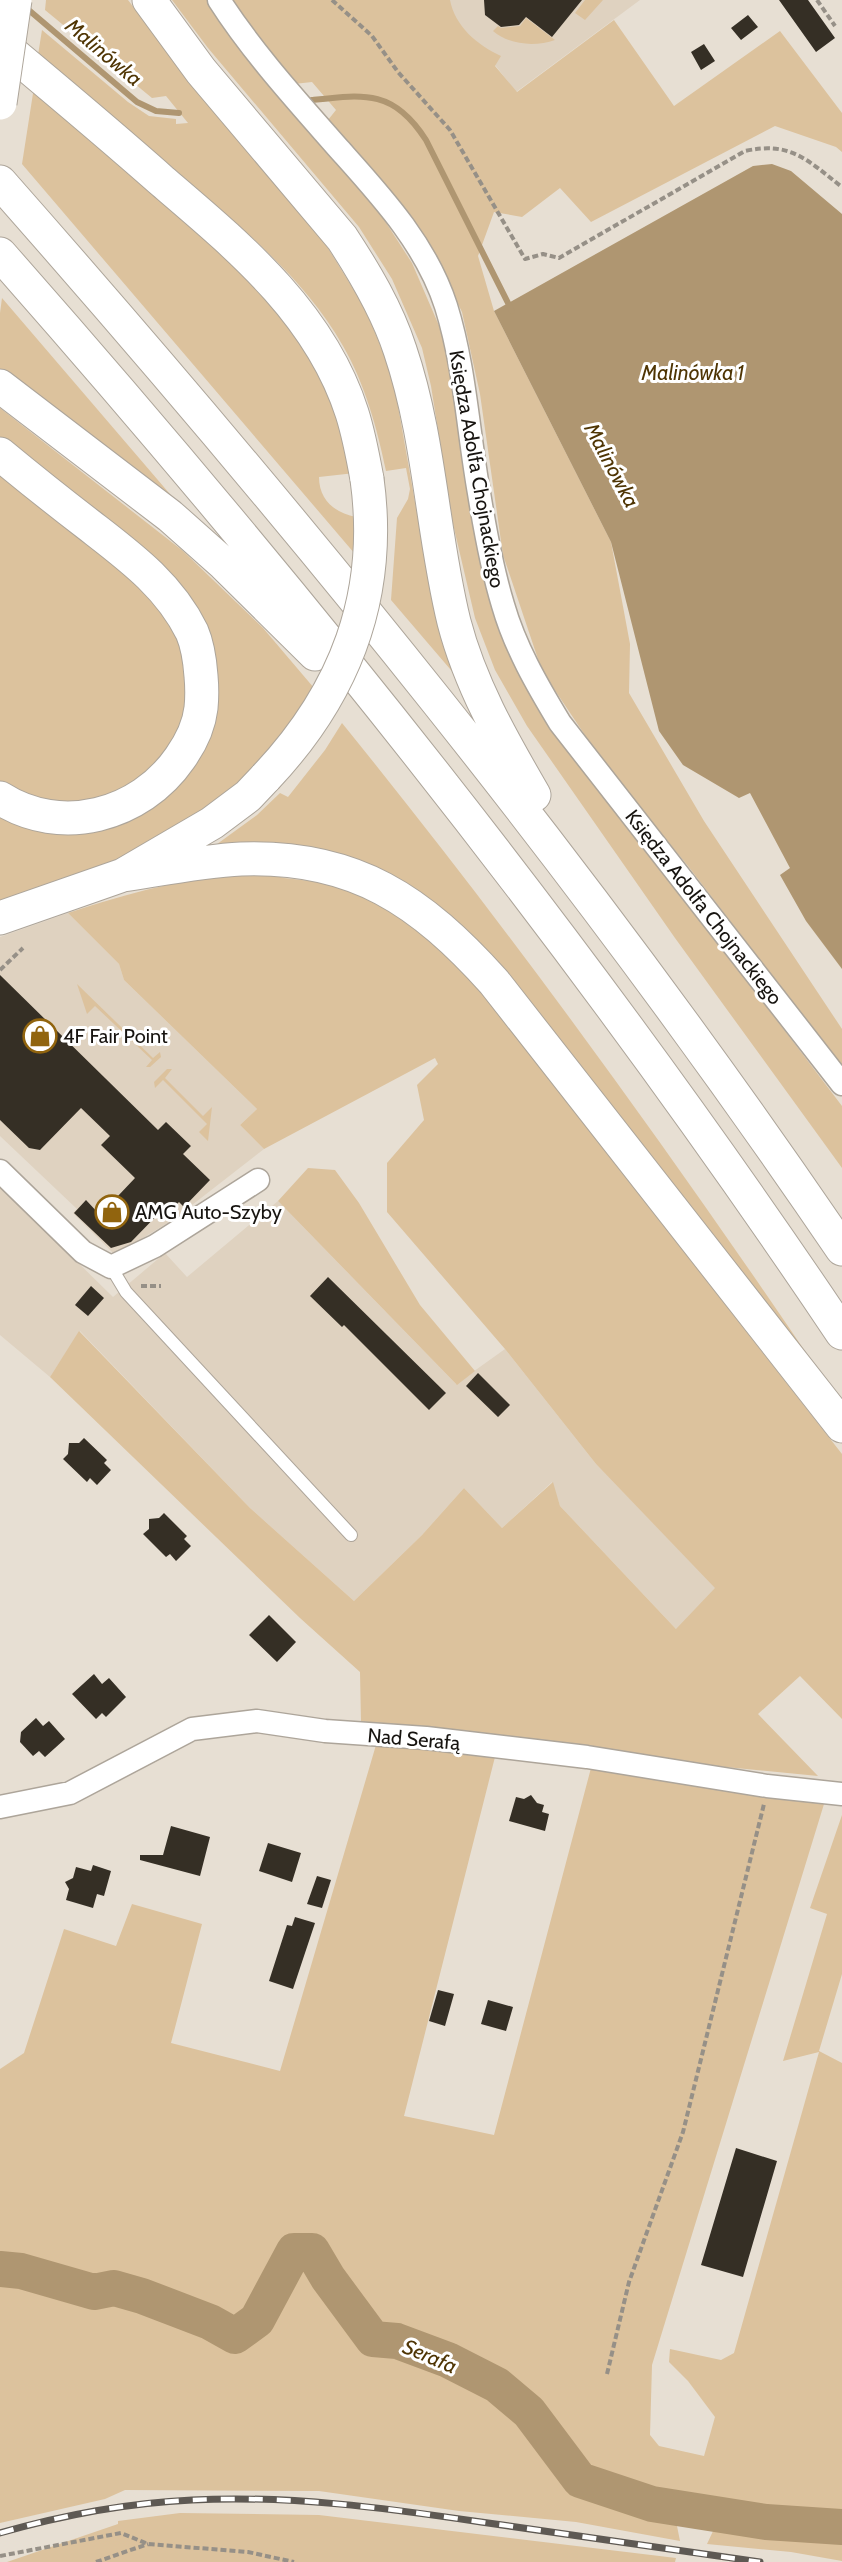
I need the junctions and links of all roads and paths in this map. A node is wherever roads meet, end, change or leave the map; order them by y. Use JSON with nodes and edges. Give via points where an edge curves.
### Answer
{"nodes":[{"id":1,"x":15,"y":0,"type":"edge"},
{"id":2,"x":149,"y":0,"type":"edge"},
{"id":3,"x":219,"y":0,"type":"edge"},
{"id":4,"x":332,"y":0,"type":"edge"},
{"id":5,"x":817,"y":0,"type":"edge"},
{"id":6,"x":836,"y":26,"type":"dead end"},
{"id":7,"x":0,"y":43,"type":"edge"},
{"id":8,"x":0,"y":103,"type":"edge"},
{"id":9,"x":0,"y":182,"type":"edge"},
{"id":10,"x":842,"y":187,"type":"edge"},
{"id":11,"x":0,"y":254,"type":"edge"},
{"id":12,"x":0,"y":386,"type":"edge"},
{"id":13,"x":0,"y":454,"type":"edge"},
{"id":14,"x":417,"y":750,"type":"junction"},
{"id":15,"x":0,"y":798,"type":"edge"},
{"id":16,"x":123,"y":874,"type":"junction"},
{"id":17,"x":599,"y":908,"type":"junction"},
{"id":18,"x":0,"y":918,"type":"edge"},
{"id":19,"x":23,"y":948,"type":"dead end"},
{"id":20,"x":0,"y":970,"type":"edge"},
{"id":21,"x":842,"y":1084,"type":"edge"},
{"id":22,"x":0,"y":1172,"type":"edge"},
{"id":23,"x":258,"y":1180,"type":"dead end"},
{"id":24,"x":842,"y":1249,"type":"edge"},
{"id":25,"x":111,"y":1267,"type":"junction"},
{"id":26,"x":842,"y":1333,"type":"edge"},
{"id":27,"x":842,"y":1426,"type":"edge"},
{"id":28,"x":351,"y":1535,"type":"dead end"},
{"id":29,"x":766,"y":1786,"type":"junction"},
{"id":30,"x":842,"y":1794,"type":"edge"},
{"id":31,"x":0,"y":1806,"type":"edge"},
{"id":32,"x":607,"y":2374,"type":"dead end"},
{"id":33,"x":148,"y":2544,"type":"junction"},
{"id":34,"x":0,"y":2556,"type":"edge"},
{"id":35,"x":96,"y":2562,"type":"edge"},
{"id":36,"x":294,"y":2562,"type":"edge"}],
"edges":[{"from":1,"to":8,"type":"main road","bridge":true},
{"from":2,"to":17,"type":"main road","via":[[201,71],[342,238],[381,305],[400,350],[411,392],[454,623],[468,666],[490,716]]},
{"from":3,"to":21,"type":"street","name":"Księdza Adolfa Chojnackiego","via":[[303,107],[388,204],[429,266],[446,305],[467,396],[479,493],[502,605],[534,681],[560,723]]},
{"from":4,"to":10,"type":"path","via":[[372,36],[450,130],[525,259],[543,254],[560,258],[745,151],[764,147],[799,153]]},
{"from":5,"to":6,"type":"path"},
{"from":7,"to":16,"type":"main road","bridge":true,"via":[[216,227],[273,282],[310,329],[339,381],[351,412],[367,479],[372,532],[357,626],[337,680],[309,728],[248,796],[212,823]]},
{"from":9,"to":17,"type":"main road","via":[[279,506]]},
{"from":11,"to":14,"type":"main road","via":[[162,440]]},
{"from":12,"to":14,"type":"main road","via":[[170,516]]},
{"from":13,"to":15,"type":"main road","via":[[141,566],[164,589],[193,634],[200,659],[201,685],[201,710],[184,752],[155,787],[131,803],[97,816],[74,818],[25,811]]},
{"from":14,"to":26,"type":"main road","via":[[559,933],[699,1125]]},
{"from":16,"to":18,"type":"main road"},
{"from":16,"to":27,"type":"main road","via":[[239,859],[306,862],[368,880],[424,914],[494,982]]},
{"from":17,"to":24,"type":"main road"},
{"from":19,"to":20,"type":"path"},
{"from":22,"to":25,"type":"street","via":[[82,1252]]},
{"from":23,"to":25,"type":"street","via":[[155,1246]]},
{"from":25,"to":28,"type":"lane","via":[[126,1292]]},
{"from":29,"to":30,"type":"street","name":"Nad Serafą"},
{"from":29,"to":31,"type":"street","name":"Nad Serafą","via":[[587,1757],[257,1721],[192,1729],[70,1793]]},
{"from":29,"to":32,"type":"path","via":[[683,2132],[629,2282]]},
{"from":33,"to":34,"type":"path","via":[[121,2533]]},
{"from":33,"to":35,"type":"path"},
{"from":33,"to":36,"type":"path","via":[[248,2552]]}]}
